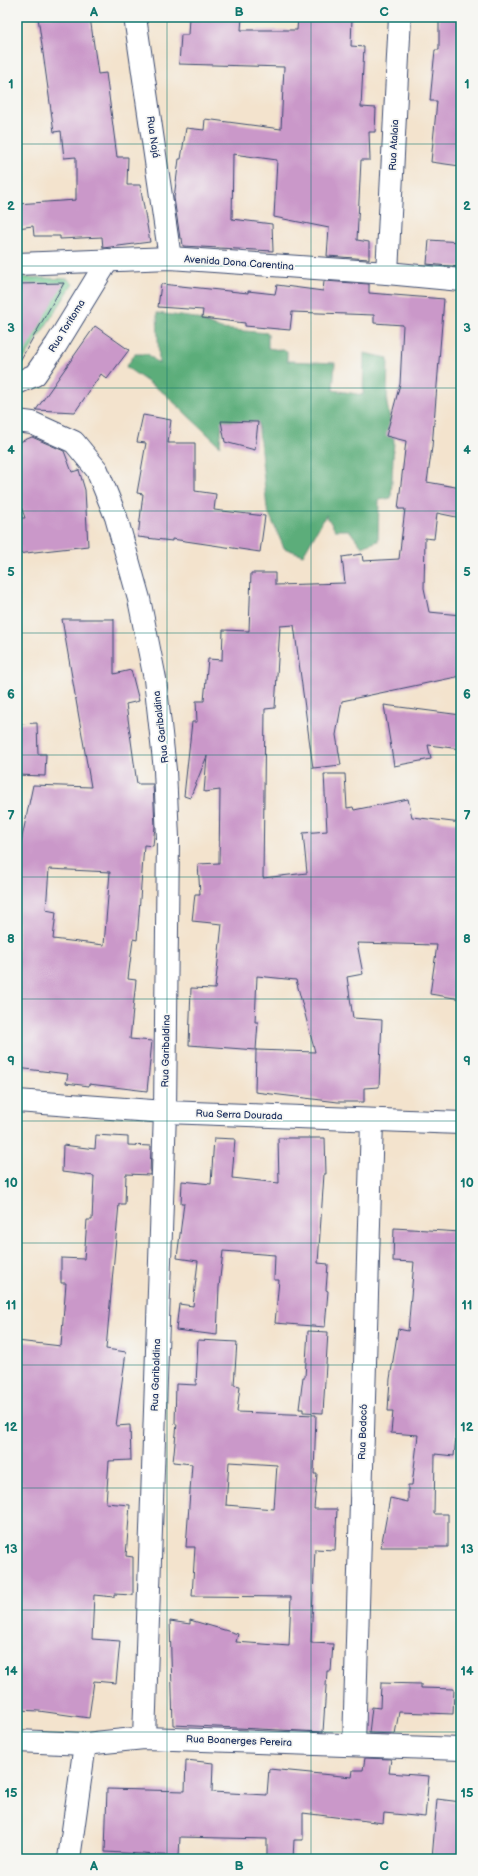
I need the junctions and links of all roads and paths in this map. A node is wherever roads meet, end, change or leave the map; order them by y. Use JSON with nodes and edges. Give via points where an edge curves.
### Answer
{"nodes":[{"id":1,"x":135,"y":17,"type":"edge"},
{"id":2,"x":400,"y":17,"type":"edge"},
{"id":3,"x":170,"y":258,"type":"junction"},
{"id":4,"x":108,"y":260,"type":"junction"},
{"id":5,"x":17,"y":264,"type":"edge"},
{"id":6,"x":387,"y":273,"type":"junction"},
{"id":7,"x":461,"y":280,"type":"edge"},
{"id":8,"x":17,"y":383,"type":"edge"},
{"id":9,"x":17,"y":421,"type":"edge"},
{"id":10,"x":17,"y":1101,"type":"edge"},
{"id":11,"x":165,"y":1112,"type":"junction"},
{"id":12,"x":372,"y":1120,"type":"junction"},
{"id":13,"x":461,"y":1123,"type":"edge"},
{"id":14,"x":144,"y":1738,"type":"junction"},
{"id":15,"x":17,"y":1741,"type":"edge"},
{"id":16,"x":85,"y":1744,"type":"junction"},
{"id":17,"x":354,"y":1745,"type":"junction"},
{"id":18,"x":461,"y":1749,"type":"edge"},
{"id":19,"x":69,"y":1859,"type":"edge"}],
"edges":[{"from":1,"to":3,"type":"street","name":"Rua Najá"},
{"from":2,"to":6,"type":"street","name":"Rua Atalaia"},
{"from":3,"to":4,"type":"street","name":"Avenida Dona Carentina"},
{"from":3,"to":6,"type":"street","name":"Avenida Dona Carentina"},
{"from":4,"to":5,"type":"street","name":"Avenida Dona Carentina"},
{"from":4,"to":8,"type":"street","name":"Rua Toritoma","via":[[35,375]]},
{"from":6,"to":7,"type":"street","name":"Avenida Dona Carentina"},
{"from":9,"to":11,"type":"street","name":"Rua Garibaldina","via":[[32,423],[74,442],[97,470],[116,517],[139,599],[155,679],[166,770],[168,838]]},
{"from":10,"to":11,"type":"street","name":"Rua Serra Dourada"},
{"from":11,"to":12,"type":"street","name":"Rua Serra Dourada"},
{"from":11,"to":14,"type":"street","name":"Rua Garibaldina"},
{"from":12,"to":13,"type":"street","name":"Rua Serra Dourada"},
{"from":12,"to":17,"type":"street","name":"Rua Bodocó"},
{"from":14,"to":16,"type":"street","name":"Rua Boanerges Pereira"},
{"from":14,"to":17,"type":"street","name":"Rua Boanerges Pereira"},
{"from":15,"to":16,"type":"street","name":"Rua Boanerges Pereira"},
{"from":16,"to":19,"type":"street"},
{"from":17,"to":18,"type":"street","name":"Rua Boanerges Pereira"}]}
